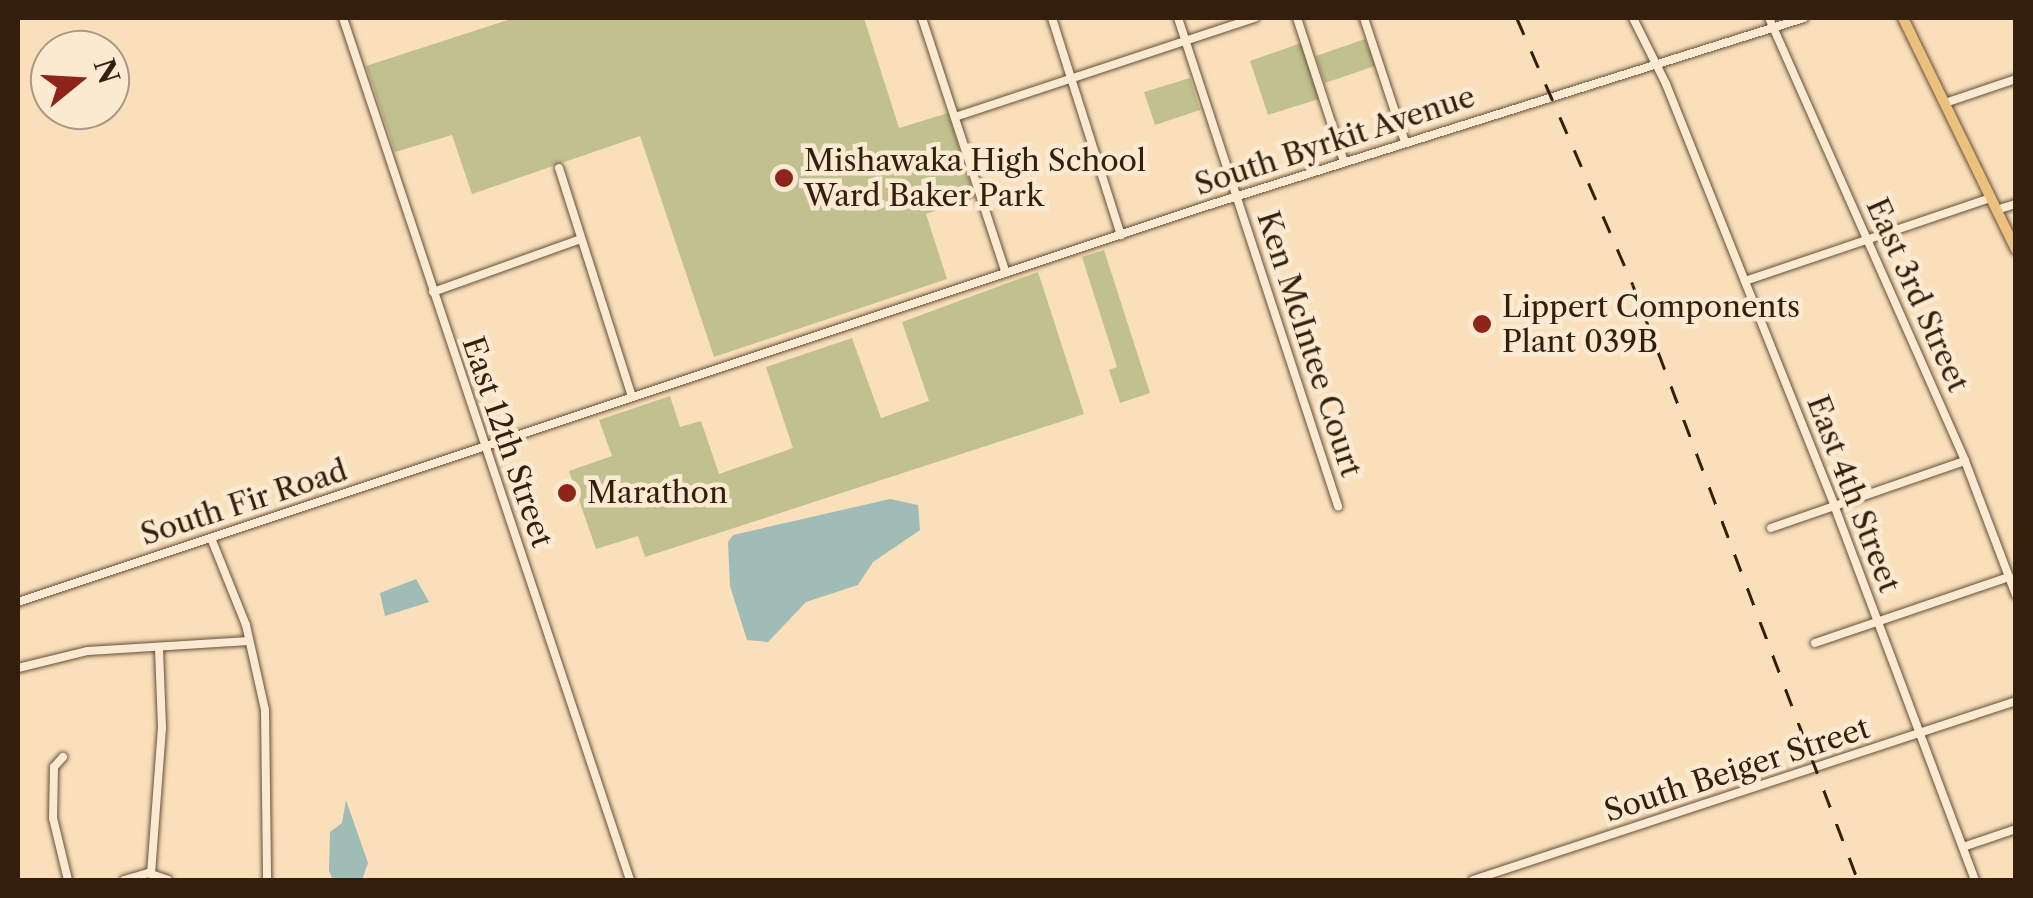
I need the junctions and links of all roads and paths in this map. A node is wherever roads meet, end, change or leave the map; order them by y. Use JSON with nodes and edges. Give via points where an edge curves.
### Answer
{"nodes":[{"id":1,"x":343,"y":18,"type":"edge"},
{"id":2,"x":922,"y":18,"type":"edge"},
{"id":3,"x":1052,"y":18,"type":"edge"},
{"id":4,"x":1178,"y":18,"type":"edge"},
{"id":5,"x":1255,"y":18,"type":"edge"},
{"id":6,"x":1297,"y":18,"type":"edge"},
{"id":7,"x":1364,"y":18,"type":"edge"},
{"id":8,"x":1633,"y":18,"type":"edge"},
{"id":9,"x":1769,"y":18,"type":"edge"},
{"id":10,"x":1804,"y":18,"type":"edge"},
{"id":11,"x":1903,"y":18,"type":"edge"},
{"id":12,"x":1774,"y":28,"type":"junction"},
{"id":13,"x":1186,"y":42,"type":"junction"},
{"id":14,"x":1657,"y":67,"type":"junction"},
{"id":15,"x":2016,"y":79,"type":"edge"},
{"id":16,"x":1072,"y":81,"type":"junction"},
{"id":17,"x":1945,"y":103,"type":"junction"},
{"id":18,"x":955,"y":117,"type":"junction"},
{"id":19,"x":1405,"y":142,"type":"junction"},
{"id":20,"x":1344,"y":162,"type":"junction"},
{"id":21,"x":559,"y":168,"type":"dead end"},
{"id":22,"x":1236,"y":197,"type":"junction"},
{"id":23,"x":1990,"y":198,"type":"junction"},
{"id":24,"x":2016,"y":204,"type":"edge"},
{"id":25,"x":1996,"y":210,"type":"junction"},
{"id":26,"x":1121,"y":235,"type":"junction"},
{"id":27,"x":1868,"y":239,"type":"junction"},
{"id":28,"x":581,"y":240,"type":"junction"},
{"id":29,"x":2016,"y":250,"type":"edge"},
{"id":30,"x":1006,"y":273,"type":"junction"},
{"id":31,"x":1745,"y":281,"type":"junction"},
{"id":32,"x":433,"y":292,"type":"junction"},
{"id":33,"x":632,"y":398,"type":"junction"},
{"id":34,"x":484,"y":446,"type":"junction"},
{"id":35,"x":1965,"y":461,"type":"junction"},
{"id":36,"x":1834,"y":505,"type":"junction"},
{"id":37,"x":1338,"y":506,"type":"dead end"},
{"id":38,"x":1770,"y":528,"type":"dead end"},
{"id":39,"x":211,"y":538,"type":"junction"},
{"id":40,"x":2008,"y":577,"type":"junction"},
{"id":41,"x":2016,"y":595,"type":"edge"},
{"id":42,"x":18,"y":602,"type":"edge"},
{"id":43,"x":1877,"y":620,"type":"junction"},
{"id":44,"x":249,"y":641,"type":"junction"},
{"id":45,"x":1815,"y":643,"type":"dead end"},
{"id":46,"x":160,"y":649,"type":"junction"},
{"id":47,"x":18,"y":668,"type":"edge"},
{"id":48,"x":2016,"y":701,"type":"edge"},
{"id":49,"x":1920,"y":733,"type":"junction"},
{"id":50,"x":63,"y":757,"type":"dead end"},
{"id":51,"x":2016,"y":829,"type":"edge"},
{"id":52,"x":1963,"y":847,"type":"junction"},
{"id":53,"x":152,"y":874,"type":"junction"},
{"id":54,"x":68,"y":880,"type":"edge"},
{"id":55,"x":124,"y":880,"type":"edge"},
{"id":56,"x":168,"y":880,"type":"edge"},
{"id":57,"x":267,"y":880,"type":"edge"},
{"id":58,"x":630,"y":880,"type":"edge"},
{"id":59,"x":1473,"y":880,"type":"edge"},
{"id":60,"x":1975,"y":880,"type":"edge"}],
"edges":[{"from":1,"to":32,"type":"street","name":"East 12th Street"},
{"from":2,"to":18,"type":"street"},
{"from":3,"to":16,"type":"street"},
{"from":4,"to":13,"type":"street","name":"Ken McIntee Court"},
{"from":5,"to":13,"type":"street"},
{"from":6,"to":20,"type":"street"},
{"from":7,"to":19,"type":"street"},
{"from":8,"to":14,"type":"street","name":"East 4th Street"},
{"from":9,"to":12,"type":"street","name":"East 3rd Street"},
{"from":10,"to":12,"type":"street","name":"South Byrkit Avenue"},
{"from":11,"to":17,"type":"main road"},
{"from":12,"to":14,"type":"street","name":"South Byrkit Avenue"},
{"from":12,"to":27,"type":"street","name":"East 3rd Street"},
{"from":13,"to":16,"type":"street"},
{"from":13,"to":22,"type":"street","name":"Ken McIntee Court"},
{"from":14,"to":19,"type":"street","name":"South Byrkit Avenue"},
{"from":14,"to":31,"type":"street","name":"East 4th Street"},
{"from":15,"to":17,"type":"street"},
{"from":16,"to":18,"type":"street"},
{"from":16,"to":26,"type":"street"},
{"from":17,"to":23,"type":"main road"},
{"from":18,"to":30,"type":"street"},
{"from":19,"to":20,"type":"street","name":"South Byrkit Avenue"},
{"from":20,"to":22,"type":"street","name":"South Byrkit Avenue"},
{"from":21,"to":28,"type":"street"},
{"from":22,"to":26,"type":"street","name":"South Byrkit Avenue"},
{"from":22,"to":37,"type":"street","name":"Ken McIntee Court"},
{"from":23,"to":25,"type":"main road"},
{"from":23,"to":27,"type":"street"},
{"from":24,"to":25,"type":"street"},
{"from":25,"to":29,"type":"main road"},
{"from":26,"to":30,"type":"street","name":"South Byrkit Avenue"},
{"from":27,"to":31,"type":"street"},
{"from":27,"to":35,"type":"street","name":"East 3rd Street"},
{"from":28,"to":32,"type":"street"},
{"from":28,"to":33,"type":"street"},
{"from":30,"to":33,"type":"street","name":"South Byrkit Avenue"},
{"from":31,"to":36,"type":"street","name":"East 4th Street"},
{"from":32,"to":34,"type":"street","name":"East 12th Street"},
{"from":33,"to":34,"type":"street","name":"South Byrkit Avenue"},
{"from":34,"to":39,"type":"street","name":"South Fir Road"},
{"from":34,"to":58,"type":"street","name":"East 12th Street"},
{"from":35,"to":36,"type":"street"},
{"from":35,"to":40,"type":"street","name":"East 3rd Street"},
{"from":36,"to":38,"type":"street"},
{"from":36,"to":43,"type":"street","name":"East 4th Street"},
{"from":39,"to":42,"type":"street","name":"South Fir Road"},
{"from":39,"to":44,"type":"street"},
{"from":40,"to":41,"type":"street","name":"East 3rd Street"},
{"from":40,"to":43,"type":"street"},
{"from":43,"to":45,"type":"street"},
{"from":43,"to":49,"type":"street","name":"East 4th Street"},
{"from":44,"to":46,"type":"street"},
{"from":44,"to":57,"type":"street","via":[[268,734]]},
{"from":46,"to":47,"type":"street","via":[[88,651]]},
{"from":46,"to":53,"type":"street"},
{"from":48,"to":49,"type":"street","name":"South Beiger Street"},
{"from":49,"to":52,"type":"street","name":"East 4th Street"},
{"from":49,"to":59,"type":"street","name":"South Beiger Street"},
{"from":50,"to":54,"type":"street","via":[[54,766],[53,818]]},
{"from":51,"to":52,"type":"street"},
{"from":52,"to":60,"type":"street","name":"East 4th Street"},
{"from":53,"to":55,"type":"street"},
{"from":53,"to":56,"type":"street"}]}
